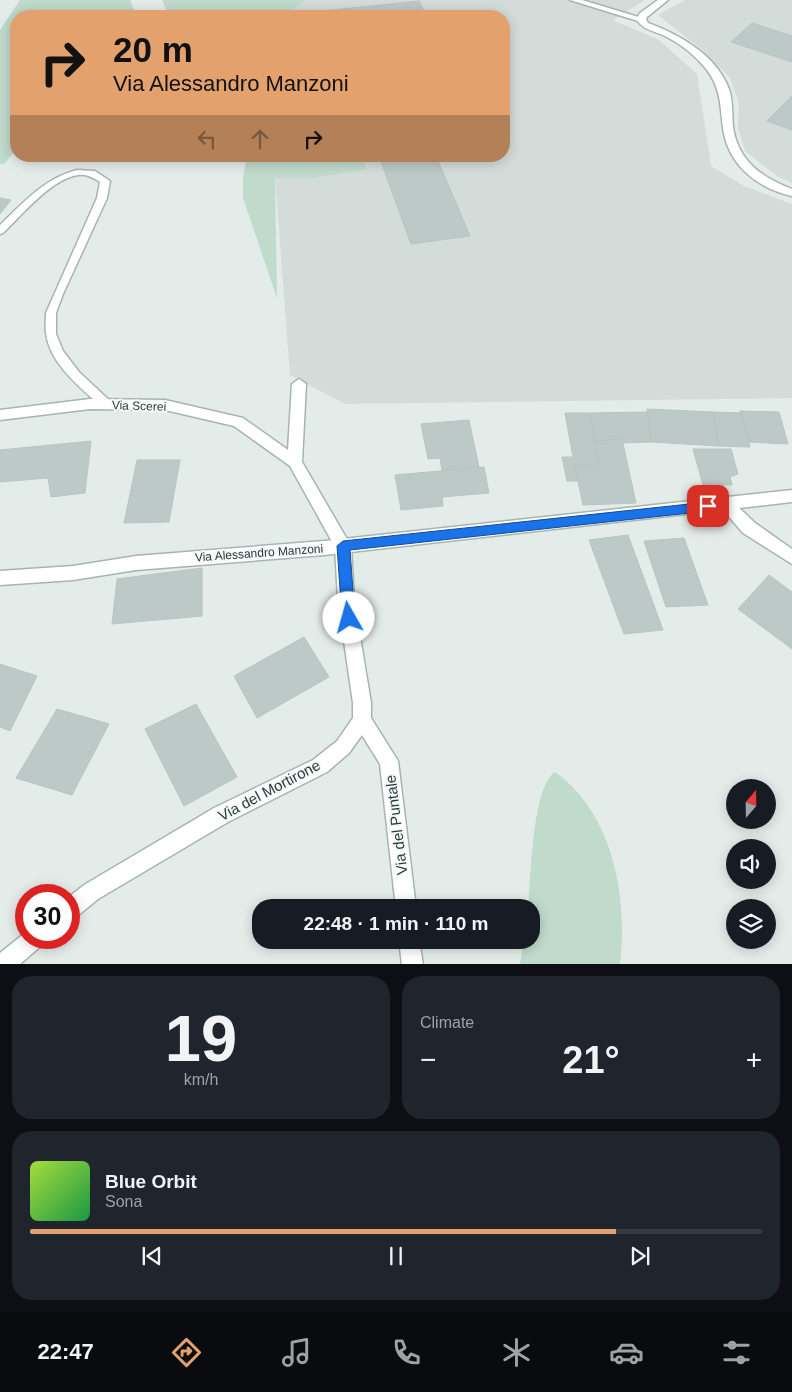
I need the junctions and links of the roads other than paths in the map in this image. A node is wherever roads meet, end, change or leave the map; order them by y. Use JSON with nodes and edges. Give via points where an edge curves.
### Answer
{"nodes":[{"id":1,"x":574,"y":0,"type":"edge"},
{"id":2,"x":664,"y":0,"type":"edge"},
{"id":3,"x":641,"y":19,"type":"junction"},
{"id":4,"x":792,"y":193,"type":"edge"},
{"id":5,"x":0,"y":231,"type":"edge"},
{"id":6,"x":299,"y":384,"type":"dead end"},
{"id":7,"x":106,"y":404,"type":"junction"},
{"id":8,"x":0,"y":415,"type":"edge"},
{"id":9,"x":295,"y":462,"type":"junction"},
{"id":10,"x":792,"y":496,"type":"edge"},
{"id":11,"x":726,"y":504,"type":"junction"},
{"id":12,"x":343,"y":546,"type":"junction"},
{"id":13,"x":792,"y":557,"type":"edge"},
{"id":14,"x":0,"y":578,"type":"edge"},
{"id":15,"x":362,"y":720,"type":"junction"},
{"id":16,"x":405,"y":899,"type":"edge"},
{"id":17,"x":80,"y":901,"type":"edge"},
{"id":18,"x":21,"y":949,"type":"edge"},
{"id":19,"x":410,"y":949,"type":"edge"},
{"id":20,"x":2,"y":964,"type":"edge"},
{"id":21,"x":413,"y":964,"type":"edge"}],
"edges":[{"from":1,"to":3,"type":"lane"},
{"from":2,"to":3,"type":"street"},
{"from":3,"to":4,"type":"street","via":[[644,25],[661,30],[691,47],[707,64],[723,89],[729,138],[741,162],[759,180]]},
{"from":5,"to":7,"type":"lane","via":[[51,183],[65,175],[88,173],[105,181],[102,198],[58,294],[51,313],[51,327],[58,352],[75,375]]},
{"from":6,"to":9,"type":"street"},
{"from":7,"to":8,"type":"street","name":"Via Scerei"},
{"from":7,"to":9,"type":"street","name":"Via Scerei","via":[[165,405],[238,422]]},
{"from":9,"to":12,"type":"street","name":"Via Scerei"},
{"from":10,"to":11,"type":"street","name":"Via Alessandro Manzoni"},
{"from":11,"to":12,"type":"street","name":"Via Alessandro Manzoni"},
{"from":11,"to":13,"type":"street","via":[[749,528]]},
{"from":12,"to":14,"type":"street","name":"Via Alessandro Manzoni","via":[[136,562],[73,572]]},
{"from":12,"to":15,"type":"street","via":[[346,600]]},
{"from":15,"to":16,"type":"street","name":"Via del Puntale","via":[[389,761]]},
{"from":15,"to":17,"type":"street","name":"Via del Mortirone","via":[[343,747],[320,766],[221,815]]},
{"from":18,"to":20,"type":"street"},
{"from":19,"to":21,"type":"street"}]}
